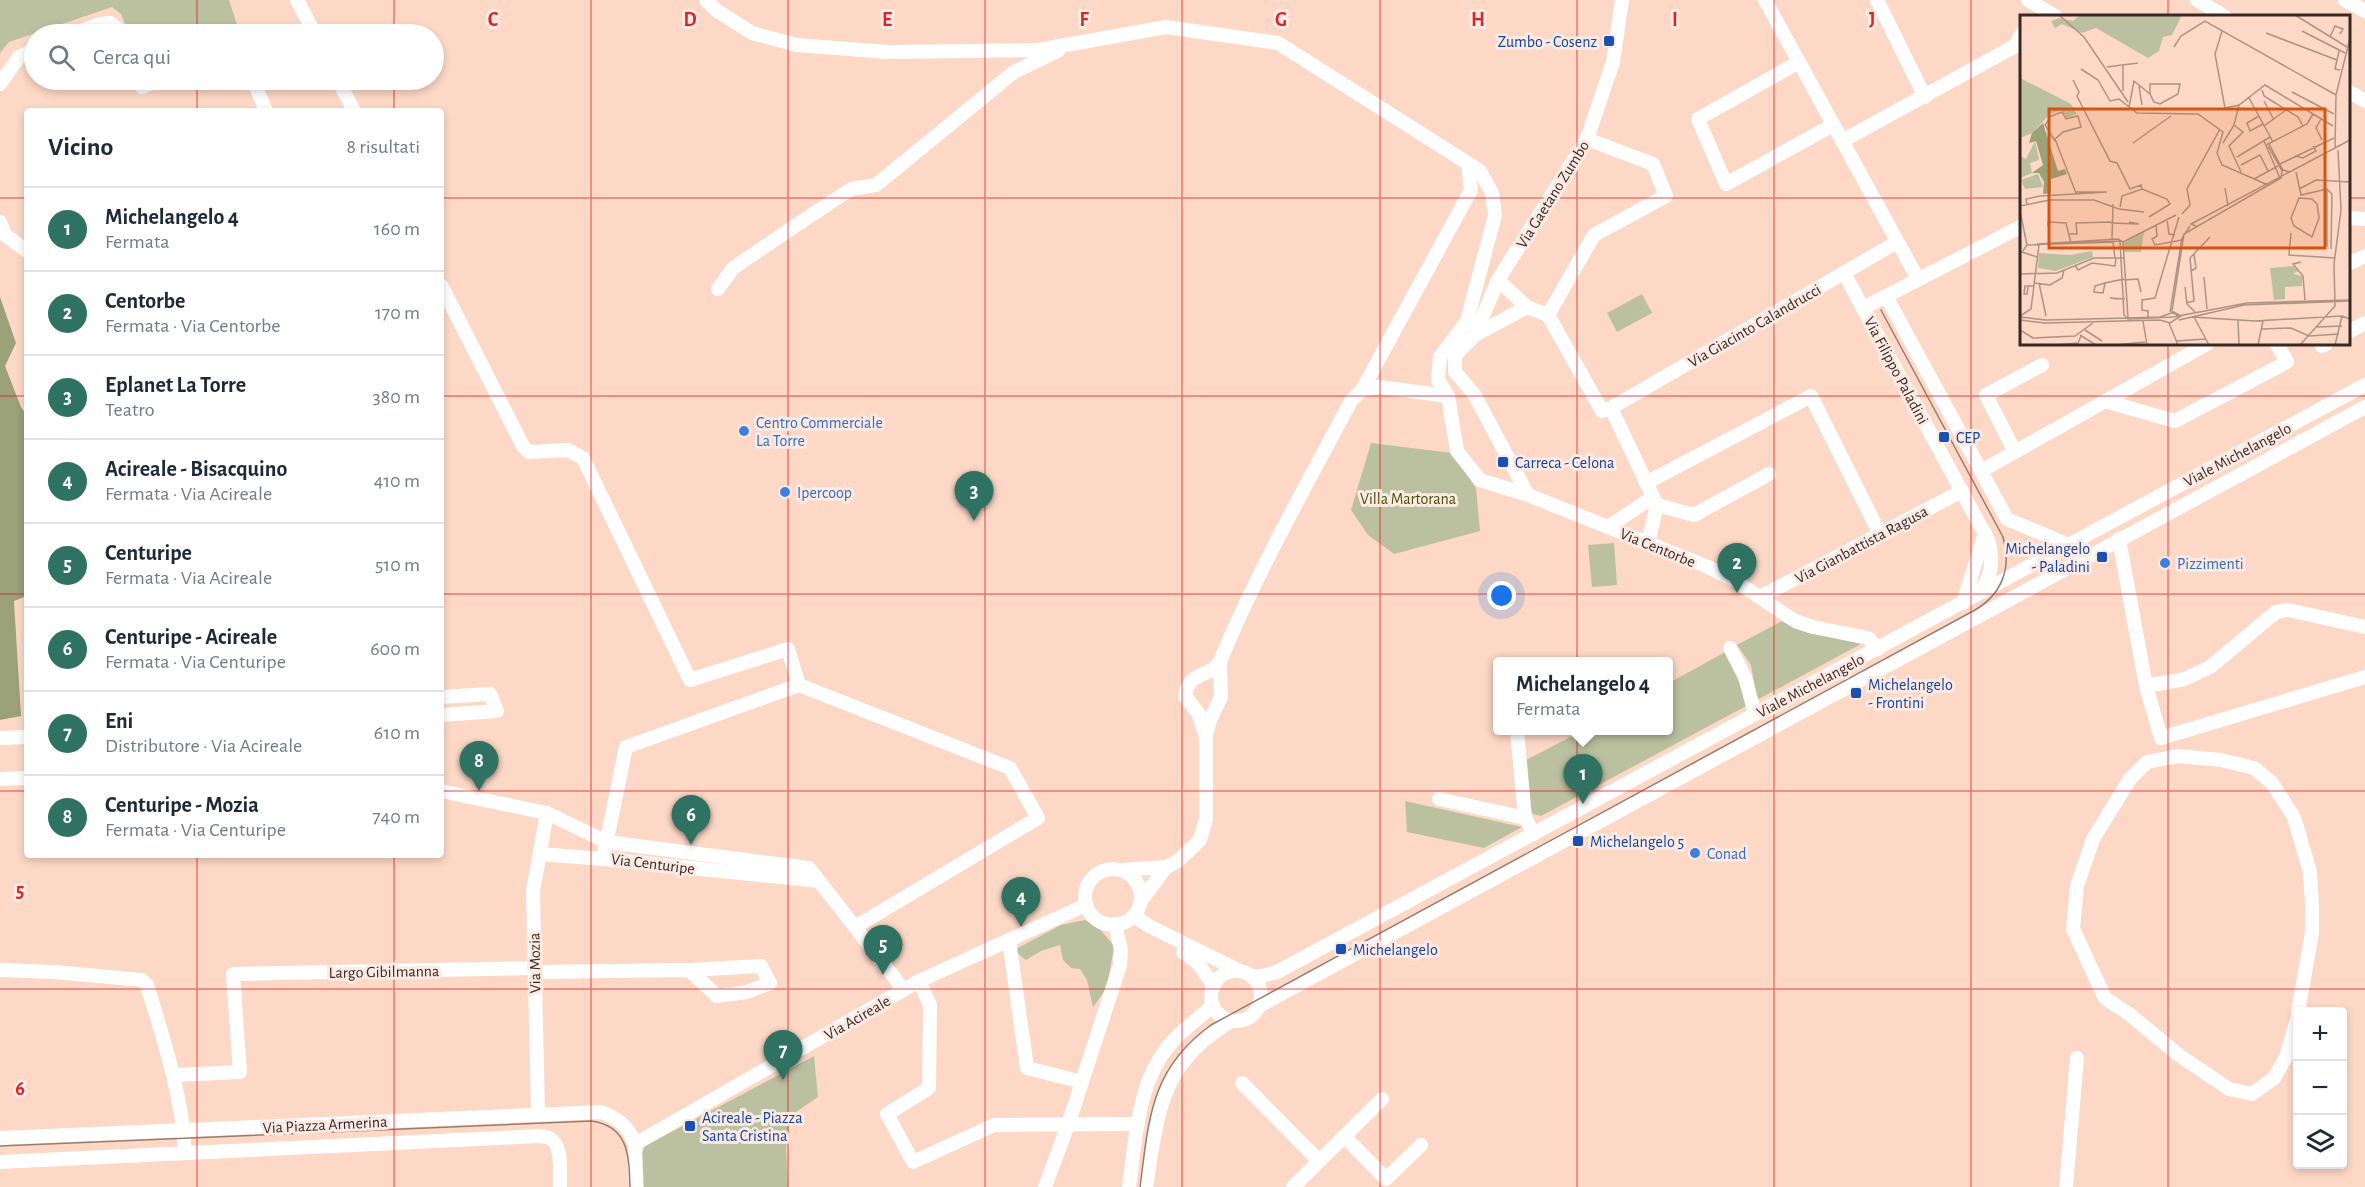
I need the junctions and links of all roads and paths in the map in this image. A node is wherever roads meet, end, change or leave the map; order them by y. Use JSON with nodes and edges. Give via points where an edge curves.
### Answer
{"nodes":[{"id":1,"x":297,"y":0,"type":"edge"},
{"id":2,"x":705,"y":0,"type":"edge"},
{"id":3,"x":1622,"y":0,"type":"edge"},
{"id":4,"x":1765,"y":0,"type":"edge"},
{"id":5,"x":1877,"y":0,"type":"edge"},
{"id":6,"x":2197,"y":0,"type":"edge"},
{"id":7,"x":2346,"y":0,"type":"edge"},
{"id":8,"x":2031,"y":7,"type":"edge"},
{"id":9,"x":2365,"y":11,"type":"edge"},
{"id":10,"x":2052,"y":15,"type":"edge"},
{"id":11,"x":2222,"y":15,"type":"edge"},
{"id":12,"x":310,"y":24,"type":"edge"},
{"id":13,"x":2020,"y":36,"type":"edge"},
{"id":14,"x":1076,"y":43,"type":"junction"},
{"id":15,"x":24,"y":55,"type":"edge"},
{"id":16,"x":1799,"y":62,"type":"junction"},
{"id":17,"x":0,"y":84,"type":"edge"},
{"id":18,"x":257,"y":90,"type":"edge"},
{"id":19,"x":343,"y":90,"type":"edge"},
{"id":20,"x":2350,"y":92,"type":"edge"},
{"id":21,"x":1925,"y":97,"type":"junction"},
{"id":22,"x":2365,"y":101,"type":"edge"},
{"id":23,"x":265,"y":108,"type":"edge"},
{"id":24,"x":352,"y":108,"type":"edge"},
{"id":25,"x":1833,"y":125,"type":"junction"},
{"id":26,"x":1587,"y":139,"type":"junction"},
{"id":27,"x":1842,"y":141,"type":"junction"},
{"id":28,"x":1468,"y":164,"type":"junction"},
{"id":29,"x":2350,"y":218,"type":"edge"},
{"id":30,"x":2365,"y":219,"type":"edge"},
{"id":31,"x":0,"y":222,"type":"edge"},
{"id":32,"x":2020,"y":227,"type":"edge"},
{"id":33,"x":1898,"y":242,"type":"junction"},
{"id":34,"x":24,"y":249,"type":"edge"},
{"id":35,"x":2365,"y":256,"type":"edge"},
{"id":36,"x":2350,"y":264,"type":"edge"},
{"id":37,"x":1844,"y":273,"type":"junction"},
{"id":38,"x":1918,"y":279,"type":"junction"},
{"id":39,"x":1498,"y":280,"type":"junction"},
{"id":40,"x":718,"y":289,"type":"dead end"},
{"id":41,"x":444,"y":291,"type":"edge"},
{"id":42,"x":1886,"y":296,"type":"junction"},
{"id":43,"x":1527,"y":307,"type":"junction"},
{"id":44,"x":1863,"y":308,"type":"junction"},
{"id":45,"x":1548,"y":315,"type":"junction"},
{"id":46,"x":2365,"y":323,"type":"edge"},
{"id":47,"x":2350,"y":331,"type":"edge"},
{"id":48,"x":1475,"y":335,"type":"junction"},
{"id":49,"x":2205,"y":345,"type":"edge"},
{"id":50,"x":2278,"y":345,"type":"edge"},
{"id":51,"x":2042,"y":366,"type":"dead end"},
{"id":52,"x":2365,"y":385,"type":"edge"},
{"id":53,"x":1362,"y":390,"type":"junction"},
{"id":54,"x":1448,"y":396,"type":"junction"},
{"id":55,"x":2104,"y":401,"type":"junction"},
{"id":56,"x":2365,"y":407,"type":"edge"},
{"id":57,"x":1611,"y":408,"type":"junction"},
{"id":58,"x":2015,"y":452,"type":"junction"},
{"id":59,"x":1981,"y":471,"type":"junction"},
{"id":60,"x":1769,"y":474,"type":"dead end"},
{"id":61,"x":1646,"y":483,"type":"junction"},
{"id":62,"x":1962,"y":490,"type":"junction"},
{"id":63,"x":2164,"y":494,"type":"junction"},
{"id":64,"x":1528,"y":495,"type":"junction"},
{"id":65,"x":1655,"y":501,"type":"junction"},
{"id":66,"x":2171,"y":511,"type":"junction"},
{"id":67,"x":1608,"y":527,"type":"junction"},
{"id":68,"x":1880,"y":534,"type":"junction"},
{"id":69,"x":2119,"y":539,"type":"junction"},
{"id":70,"x":1648,"y":543,"type":"junction"},
{"id":71,"x":2069,"y":545,"type":"junction"},
{"id":72,"x":1760,"y":597,"type":"junction"},
{"id":73,"x":1969,"y":600,"type":"junction"},
{"id":74,"x":2365,"y":627,"type":"edge"},
{"id":75,"x":1730,"y":648,"type":"dead end"},
{"id":76,"x":1878,"y":649,"type":"junction"},
{"id":77,"x":1220,"y":663,"type":"junction"},
{"id":78,"x":1198,"y":676,"type":"junction"},
{"id":79,"x":2365,"y":677,"type":"edge"},
{"id":80,"x":799,"y":685,"type":"junction"},
{"id":81,"x":2146,"y":686,"type":"junction"},
{"id":82,"x":1221,"y":688,"type":"junction"},
{"id":83,"x":444,"y":697,"type":"edge"},
{"id":84,"x":1189,"y":704,"type":"junction"},
{"id":85,"x":1217,"y":705,"type":"junction"},
{"id":86,"x":1755,"y":714,"type":"junction"},
{"id":87,"x":444,"y":715,"type":"edge"},
{"id":88,"x":1517,"y":735,"type":"edge"},
{"id":89,"x":24,"y":737,"type":"edge"},
{"id":90,"x":1206,"y":737,"type":"junction"},
{"id":91,"x":0,"y":738,"type":"edge"},
{"id":92,"x":2161,"y":738,"type":"junction"},
{"id":93,"x":2162,"y":759,"type":"junction"},
{"id":94,"x":24,"y":778,"type":"edge"},
{"id":95,"x":0,"y":779,"type":"edge"},
{"id":96,"x":444,"y":792,"type":"edge"},
{"id":97,"x":1439,"y":799,"type":"dead end"},
{"id":98,"x":547,"y":813,"type":"junction"},
{"id":99,"x":1525,"y":818,"type":"junction"},
{"id":100,"x":1534,"y":834,"type":"junction"},
{"id":101,"x":607,"y":842,"type":"junction"},
{"id":102,"x":540,"y":855,"type":"junction"},
{"id":103,"x":603,"y":859,"type":"junction"},
{"id":104,"x":1166,"y":867,"type":"junction"},
{"id":105,"x":1120,"y":870,"type":"junction"},
{"id":106,"x":819,"y":881,"type":"junction"},
{"id":107,"x":1141,"y":902,"type":"junction"},
{"id":108,"x":1086,"y":905,"type":"junction"},
{"id":109,"x":1125,"y":920,"type":"junction"},
{"id":110,"x":855,"y":927,"type":"junction"},
{"id":111,"x":1009,"y":940,"type":"junction"},
{"id":112,"x":0,"y":970,"type":"edge"},
{"id":113,"x":534,"y":970,"type":"junction"},
{"id":114,"x":689,"y":970,"type":"junction"},
{"id":115,"x":1246,"y":974,"type":"junction"},
{"id":116,"x":920,"y":981,"type":"junction"},
{"id":117,"x":1214,"y":986,"type":"junction"},
{"id":118,"x":904,"y":990,"type":"junction"},
{"id":119,"x":1213,"y":1005,"type":"junction"},
{"id":120,"x":1259,"y":1006,"type":"junction"},
{"id":121,"x":2299,"y":1007,"type":"edge"},
{"id":122,"x":1232,"y":1021,"type":"junction"},
{"id":123,"x":2293,"y":1033,"type":"edge"},
{"id":124,"x":2077,"y":1058,"type":"dead end"},
{"id":125,"x":175,"y":1075,"type":"junction"},
{"id":126,"x":1082,"y":1082,"type":"junction"},
{"id":127,"x":1242,"y":1083,"type":"dead end"},
{"id":128,"x":1382,"y":1099,"type":"dead end"},
{"id":129,"x":538,"y":1114,"type":"junction"},
{"id":130,"x":1138,"y":1124,"type":"junction"},
{"id":131,"x":1068,"y":1125,"type":"junction"},
{"id":132,"x":183,"y":1130,"type":"junction"},
{"id":133,"x":1344,"y":1136,"type":"junction"},
{"id":134,"x":0,"y":1138,"type":"edge"},
{"id":135,"x":635,"y":1143,"type":"junction"},
{"id":136,"x":1421,"y":1145,"type":"dead end"},
{"id":137,"x":185,"y":1153,"type":"junction"},
{"id":138,"x":1319,"y":1161,"type":"junction"},
{"id":139,"x":0,"y":1162,"type":"edge"},
{"id":140,"x":560,"y":1187,"type":"edge"},
{"id":141,"x":636,"y":1187,"type":"edge"},
{"id":142,"x":1045,"y":1187,"type":"edge"},
{"id":143,"x":1129,"y":1187,"type":"edge"},
{"id":144,"x":1146,"y":1187,"type":"edge"},
{"id":145,"x":1293,"y":1187,"type":"edge"},
{"id":146,"x":2066,"y":1187,"type":"edge"}],
"edges":[{"from":1,"to":12,"type":"street"},
{"from":2,"to":14,"type":"street","via":[[752,33],[797,45],[888,52],[1038,50]]},
{"from":3,"to":26,"type":"street","name":"Via Gaetano Zumbo","via":[[1612,62]]},
{"from":4,"to":16,"type":"street"},
{"from":5,"to":21,"type":"street"},
{"from":6,"to":11,"type":"street"},
{"from":7,"to":9,"type":"street"},
{"from":8,"to":10,"type":"street"},
{"from":13,"to":21,"type":"street","via":[[2015,45]]},
{"from":14,"to":28,"type":"street","name":"Via Centorbe","via":[[1166,27],[1278,43]]},
{"from":14,"to":40,"type":"street","via":[[1014,72],[876,185],[851,189],[804,219],[733,268]]},
{"from":15,"to":17,"type":"street"},
{"from":16,"to":25,"type":"street"},
{"from":16,"to":25,"type":"street","via":[[1698,120],[1726,184]]},
{"from":18,"to":23,"type":"street"},
{"from":19,"to":24,"type":"street"},
{"from":20,"to":22,"type":"street"},
{"from":21,"to":27,"type":"street"},
{"from":25,"to":27,"type":"street"},
{"from":26,"to":39,"type":"street","name":"Via Gaetano Zumbo"},
{"from":26,"to":45,"type":"street","via":[[1653,164],[1666,196],[1594,235]]},
{"from":27,"to":33,"type":"street"},
{"from":28,"to":53,"type":"street","via":[[1471,190]]},
{"from":28,"to":54,"type":"street","name":"Via Centorbe","via":[[1480,171],[1492,193],[1495,215],[1467,321],[1440,357],[1438,380]]},
{"from":29,"to":30,"type":"street"},
{"from":31,"to":34,"type":"street","via":[[5,235]]},
{"from":32,"to":38,"type":"street"},
{"from":33,"to":37,"type":"street","name":"Via Giacinto Calandrucci"},
{"from":33,"to":38,"type":"street"},
{"from":35,"to":36,"type":"street"},
{"from":37,"to":44,"type":"street","name":"Via Filippo Paladini"},
{"from":37,"to":57,"type":"street","name":"Via Giacinto Calandrucci"},
{"from":38,"to":42,"type":"street"},
{"from":39,"to":43,"type":"street"},
{"from":39,"to":48,"type":"street","name":"Via Gaetano Zumbo"},
{"from":41,"to":80,"type":"street","via":[[523,446],[529,452],[568,450],[583,458],[690,680],[788,649]]},
{"from":42,"to":44,"type":"street"},
{"from":42,"to":59,"type":"street","name":"Via Filippo Paladini"},
{"from":43,"to":45,"type":"street"},
{"from":43,"to":48,"type":"street"},
{"from":44,"to":62,"type":"street","name":"Via Filippo Paladini"},
{"from":45,"to":57,"type":"street","via":[[1602,411]]},
{"from":46,"to":47,"type":"street"},
{"from":48,"to":64,"type":"street","via":[[1455,356],[1455,372],[1474,394]]},
{"from":49,"to":55,"type":"street"},
{"from":50,"to":55,"type":"street","via":[[2287,363],[2175,421]]},
{"from":51,"to":58,"type":"street","via":[[1986,395]]},
{"from":52,"to":63,"type":"street","name":"Viale Michelangelo"},
{"from":53,"to":54,"type":"street","via":[[1379,387]]},
{"from":53,"to":77,"type":"street","via":[[1350,401],[1246,601]]},
{"from":54,"to":64,"type":"street","name":"Via Centorbe","via":[[1457,451],[1480,480]]},
{"from":55,"to":58,"type":"street"},
{"from":56,"to":66,"type":"street","name":"Viale Michelangelo"},
{"from":57,"to":61,"type":"street"},
{"from":58,"to":59,"type":"street"},
{"from":59,"to":71,"type":"street","name":"Via Filippo Paladini","via":[[2007,519]]},
{"from":60,"to":65,"type":"street","via":[[1694,515]]},
{"from":61,"to":65,"type":"street"},
{"from":61,"to":68,"type":"street","via":[[1811,396]]},
{"from":62,"to":68,"type":"street","name":"Via Gianbattista Ragusa"},
{"from":62,"to":73,"type":"street","name":"Via Filippo Paladini","via":[[1985,533],[1991,555],[1990,574],[1982,589]]},
{"from":63,"to":66,"type":"street"},
{"from":63,"to":71,"type":"street","name":"Viale Michelangelo"},
{"from":64,"to":67,"type":"street","name":"Via Centorbe"},
{"from":65,"to":67,"type":"street"},
{"from":65,"to":70,"type":"street"},
{"from":66,"to":69,"type":"street","name":"Viale Michelangelo"},
{"from":67,"to":70,"type":"street","name":"Via Centorbe"},
{"from":68,"to":72,"type":"street","name":"Via Gianbattista Ragusa"},
{"from":69,"to":81,"type":"street"},
{"from":69,"to":120,"type":"street","name":"Viale Michelangelo"},
{"from":70,"to":72,"type":"street","name":"Via Centorbe","via":[[1708,567]]},
{"from":71,"to":73,"type":"street","name":"Viale Michelangelo"},
{"from":72,"to":76,"type":"street","name":"Via Centorbe","via":[[1803,624],[1868,638]]},
{"from":73,"to":76,"type":"street","name":"Viale Michelangelo"},
{"from":74,"to":81,"type":"street","via":[[2288,610],[2276,612],[2210,667],[2185,679]]},
{"from":75,"to":86,"type":"street","via":[[1745,677]]},
{"from":76,"to":86,"type":"street","name":"Viale Michelangelo"},
{"from":77,"to":78,"type":"street"},
{"from":77,"to":82,"type":"street"},
{"from":78,"to":82,"type":"street","via":[[1208,676]]},
{"from":78,"to":84,"type":"street","via":[[1186,687]]},
{"from":79,"to":92,"type":"street"},
{"from":80,"to":101,"type":"street","via":[[626,747]]},
{"from":80,"to":110,"type":"street","via":[[1010,768],[1038,818]]},
{"from":81,"to":92,"type":"street"},
{"from":82,"to":85,"type":"street"},
{"from":83,"to":87,"type":"street","via":[[490,694],[496,711]]},
{"from":84,"to":85,"type":"street","via":[[1207,710]]},
{"from":84,"to":90,"type":"street","via":[[1198,713]]},
{"from":85,"to":90,"type":"street"},
{"from":86,"to":100,"type":"street","name":"Viale Michelangelo"},
{"from":88,"to":99,"type":"street"},
{"from":89,"to":91,"type":"street"},
{"from":90,"to":104,"type":"street","via":[[1206,819],[1200,840]]},
{"from":92,"to":93,"type":"street","via":[[2158,746]]},
{"from":93,"to":121,"type":"street","via":[[2178,756],[2221,760],[2254,768],[2272,783],[2294,817],[2310,872],[2312,903],[2312,933]]},
{"from":93,"to":123,"type":"street","via":[[2147,762],[2130,779],[2093,839],[2077,886],[2073,929],[2105,998],[2229,1089],[2252,1094],[2274,1078]]},
{"from":94,"to":95,"type":"street"},
{"from":96,"to":98,"type":"street","name":"Via Centuripe"},
{"from":97,"to":99,"type":"street"},
{"from":98,"to":101,"type":"street","name":"Via Centuripe"},
{"from":98,"to":102,"type":"street","name":"Via Mozia"},
{"from":99,"to":100,"type":"street"},
{"from":100,"to":115,"type":"street","name":"Viale Michelangelo","via":[[1277,972],[1262,976]]},
{"from":101,"to":103,"type":"street","name":"Via Centuripe"},
{"from":101,"to":106,"type":"street","via":[[809,868]]},
{"from":102,"to":103,"type":"street"},
{"from":102,"to":113,"type":"street","name":"Via Mozia","via":[[533,891]]},
{"from":103,"to":106,"type":"street","name":"Via Centuripe"},
{"from":104,"to":105,"type":"street"},
{"from":104,"to":107,"type":"street"},
{"from":105,"to":107,"type":"street","via":[[1134,878]]},
{"from":105,"to":108,"type":"street","via":[[1104,870],[1090,880]]},
{"from":106,"to":110,"type":"street"},
{"from":107,"to":109,"type":"street"},
{"from":108,"to":109,"type":"street","via":[[1097,920]]},
{"from":108,"to":111,"type":"street","name":"Via Acireale"},
{"from":109,"to":115,"type":"street","via":[[1167,935]]},
{"from":109,"to":117,"type":"street","via":[[1191,956]]},
{"from":109,"to":126,"type":"street","via":[[1120,965]]},
{"from":110,"to":118,"type":"street"},
{"from":111,"to":116,"type":"street","name":"Via Acireale"},
{"from":111,"to":126,"type":"street","via":[[1027,1068]]},
{"from":112,"to":125,"type":"street","via":[[142,980],[147,985]]},
{"from":113,"to":114,"type":"street","name":"Largo Gibilmanna"},
{"from":113,"to":125,"type":"street","name":"Largo Gibilmanna","via":[[233,974],[240,1072]]},
{"from":113,"to":129,"type":"street","name":"Via Mozia"},
{"from":114,"to":114,"type":"street","name":"Largo Gibilmanna","via":[[717,996],[747,992],[770,983],[761,966]]},
{"from":115,"to":117,"type":"street","via":[[1224,974]]},
{"from":115,"to":120,"type":"street","via":[[1259,985]]},
{"from":116,"to":118,"type":"street","name":"Via Acireale"},
{"from":116,"to":131,"type":"street","via":[[930,1005],[929,1088],[887,1114],[913,1162],[994,1125]]},
{"from":117,"to":119,"type":"street"},
{"from":118,"to":135,"type":"street","name":"Via Acireale"},
{"from":119,"to":122,"type":"street"},
{"from":119,"to":130,"type":"street","via":[[1179,1034],[1160,1058],[1144,1093]]},
{"from":120,"to":122,"type":"street","via":[[1248,1018]]},
{"from":122,"to":144,"type":"street","via":[[1194,1049],[1170,1081],[1157,1119]]},
{"from":124,"to":146,"type":"street"},
{"from":125,"to":132,"type":"street"},
{"from":126,"to":131,"type":"street"},
{"from":127,"to":138,"type":"street"},
{"from":128,"to":133,"type":"street"},
{"from":129,"to":132,"type":"street","name":"Via Piazza Armerina"},
{"from":129,"to":135,"type":"street","name":"Via Piazza Armerina","via":[[601,1112],[619,1120]]},
{"from":130,"to":131,"type":"street"},
{"from":130,"to":143,"type":"street"},
{"from":131,"to":142,"type":"street"},
{"from":132,"to":134,"type":"street","name":"Via Piazza Armerina"},
{"from":132,"to":137,"type":"street"},
{"from":133,"to":136,"type":"street","via":[[1386,1179]]},
{"from":133,"to":138,"type":"street"},
{"from":135,"to":141,"type":"street"},
{"from":137,"to":139,"type":"street","name":"Via Piazza Armerina"},
{"from":137,"to":140,"type":"street","name":"Via Piazza Armerina","via":[[539,1136],[556,1144]]},
{"from":138,"to":145,"type":"street"}]}
